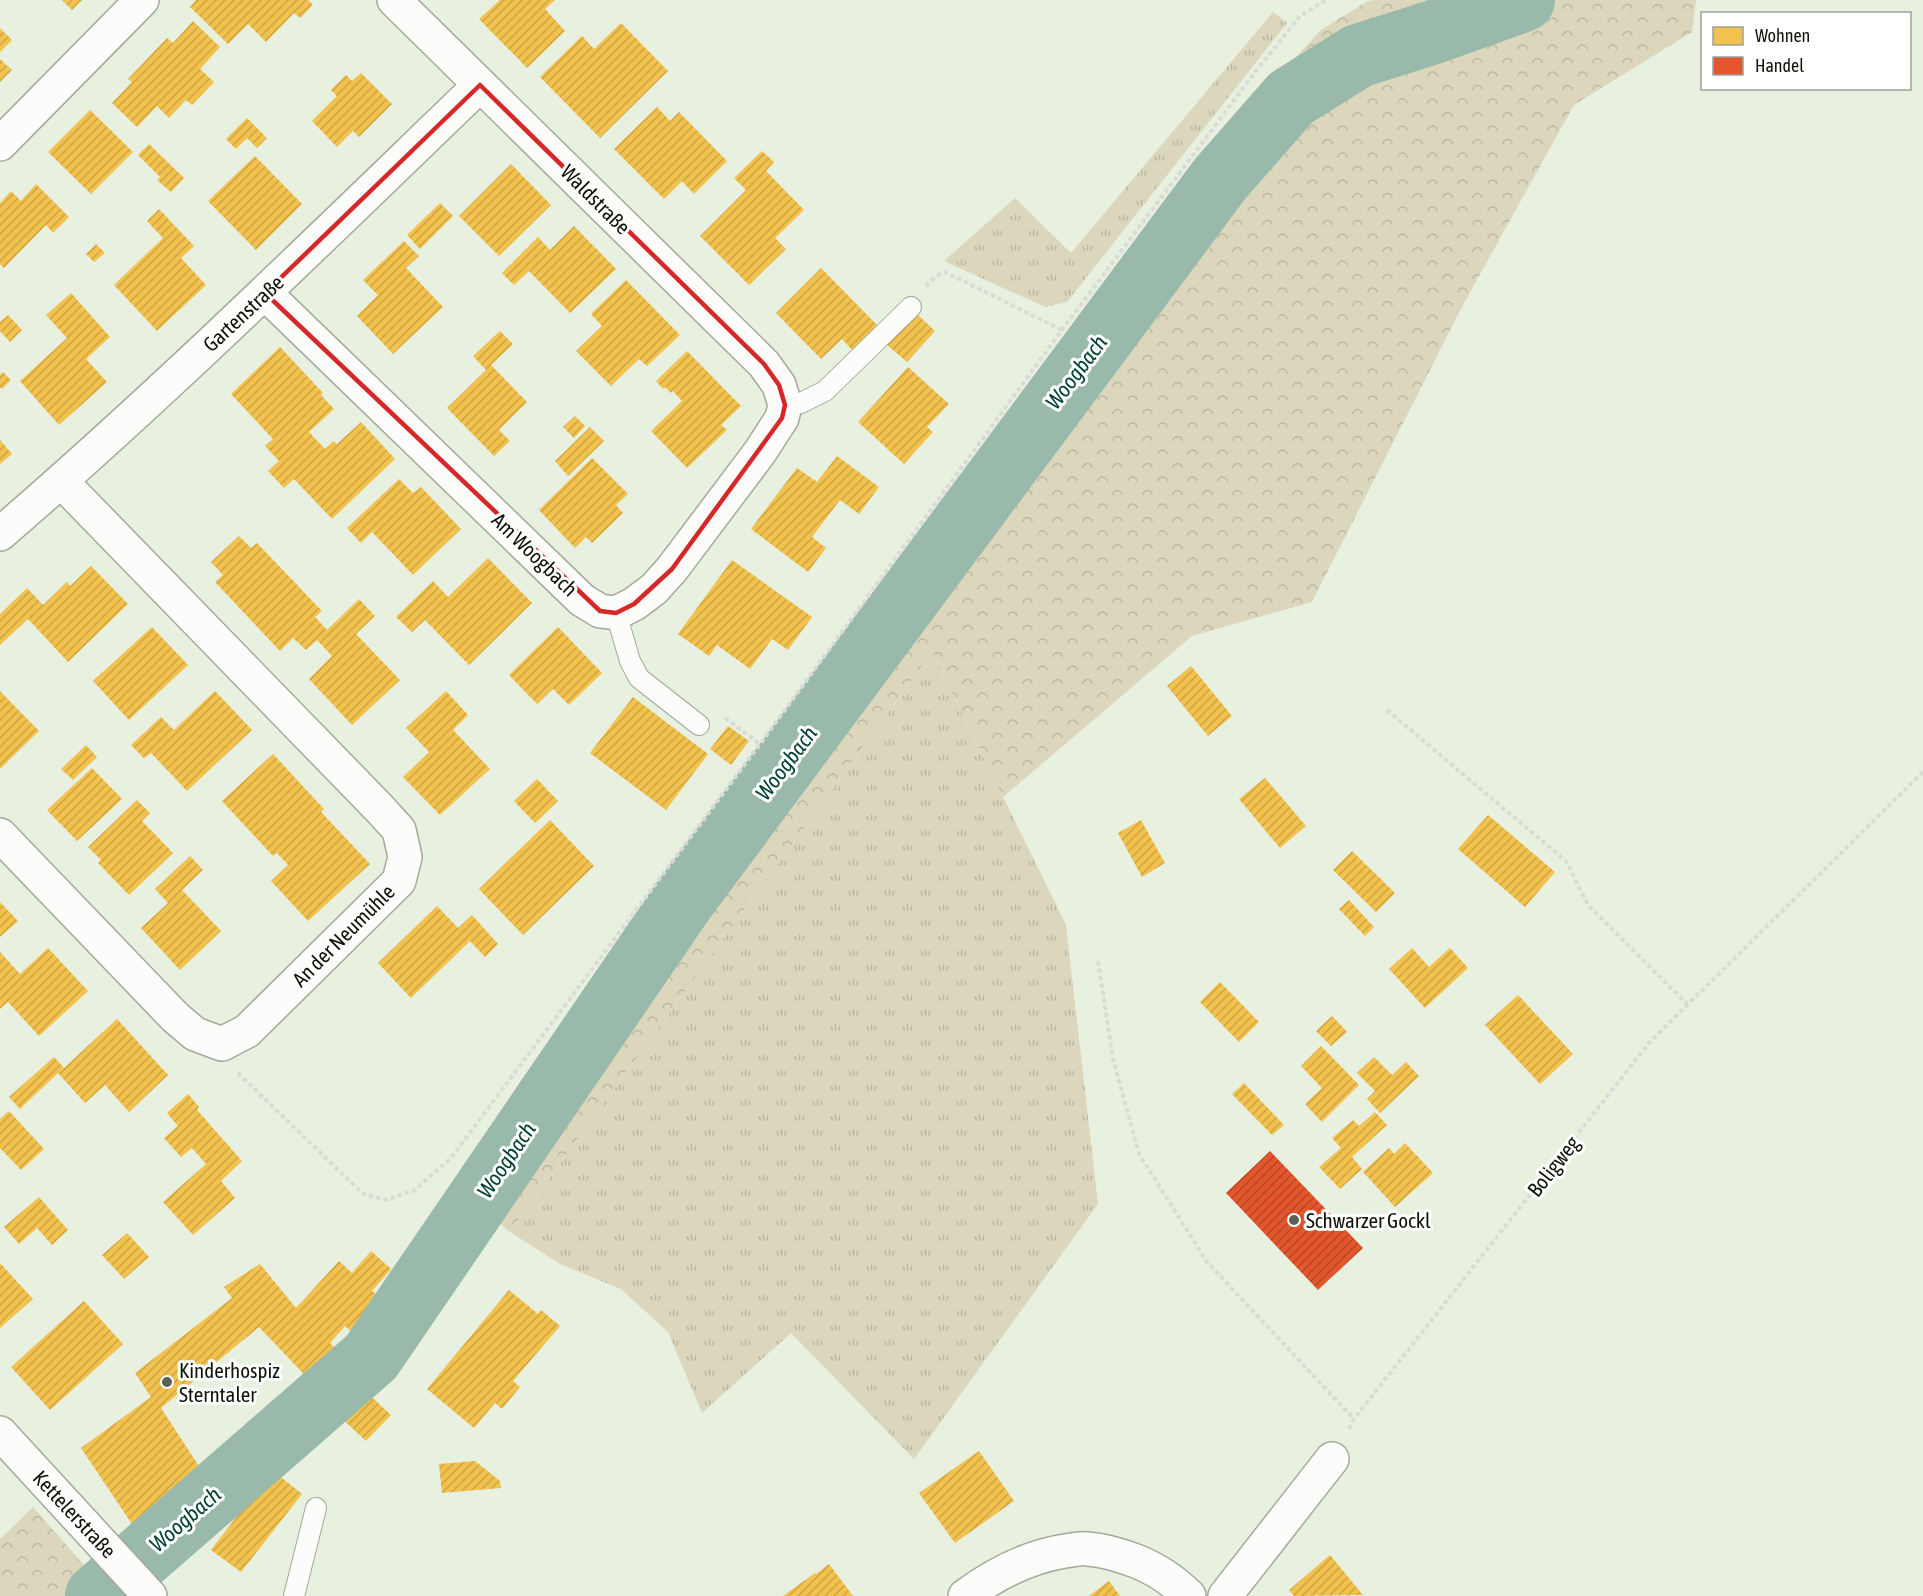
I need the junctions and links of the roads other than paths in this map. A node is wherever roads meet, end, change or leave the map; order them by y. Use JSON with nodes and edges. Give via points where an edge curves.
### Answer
{"nodes":[{"id":1,"x":142,"y":0,"type":"edge"},
{"id":2,"x":394,"y":0,"type":"edge"},
{"id":3,"x":480,"y":85,"type":"junction"},
{"id":4,"x":0,"y":144,"type":"edge"},
{"id":5,"x":265,"y":293,"type":"junction"},
{"id":6,"x":911,"y":308,"type":"road end"},
{"id":7,"x":785,"y":405,"type":"junction"},
{"id":8,"x":62,"y":482,"type":"junction"},
{"id":9,"x":0,"y":534,"type":"edge"},
{"id":10,"x":616,"y":613,"type":"junction"},
{"id":11,"x":699,"y":725,"type":"dead end"},
{"id":12,"x":0,"y":835,"type":"edge"},
{"id":13,"x":0,"y":1433,"type":"edge"},
{"id":14,"x":1332,"y":1459,"type":"road end"},
{"id":15,"x":316,"y":1508,"type":"dead end"},
{"id":16,"x":150,"y":1596,"type":"edge"},
{"id":17,"x":294,"y":1596,"type":"edge"},
{"id":18,"x":965,"y":1596,"type":"edge"},
{"id":19,"x":1190,"y":1596,"type":"edge"},
{"id":20,"x":1225,"y":1596,"type":"edge"}],
"edges":[{"from":1,"to":4,"type":"street"},
{"from":2,"to":3,"type":"street","name":"Waldstraße"},
{"from":3,"to":5,"type":"street","name":"Gartenstraße"},
{"from":3,"to":7,"type":"street","name":"Waldstraße","via":[[764,364],[779,385]]},
{"from":5,"to":8,"type":"street","name":"Gartenstraße"},
{"from":5,"to":10,"type":"street","name":"Am Woogbach","via":[[582,600],[600,611]]},
{"from":6,"to":7,"type":"lane","via":[[825,391]]},
{"from":7,"to":10,"type":"street","via":[[782,418],[760,452],[672,569],[634,604]]},
{"from":8,"to":9,"type":"street","name":"Gartenstraße"},
{"from":8,"to":12,"type":"street","name":"An der Neumühle","via":[[379,808],[399,830],[405,857],[399,881],[247,1031],[222,1044],[195,1034],[175,1017]]},
{"from":10,"to":11,"type":"lane","via":[[639,678]]},
{"from":13,"to":16,"type":"street","name":"Kettelerstraße"},
{"from":14,"to":20,"type":"street"},
{"from":15,"to":17,"type":"lane"},
{"from":18,"to":19,"type":"street","via":[[1019,1563],[1086,1548],[1116,1553],[1152,1568]]}]}
